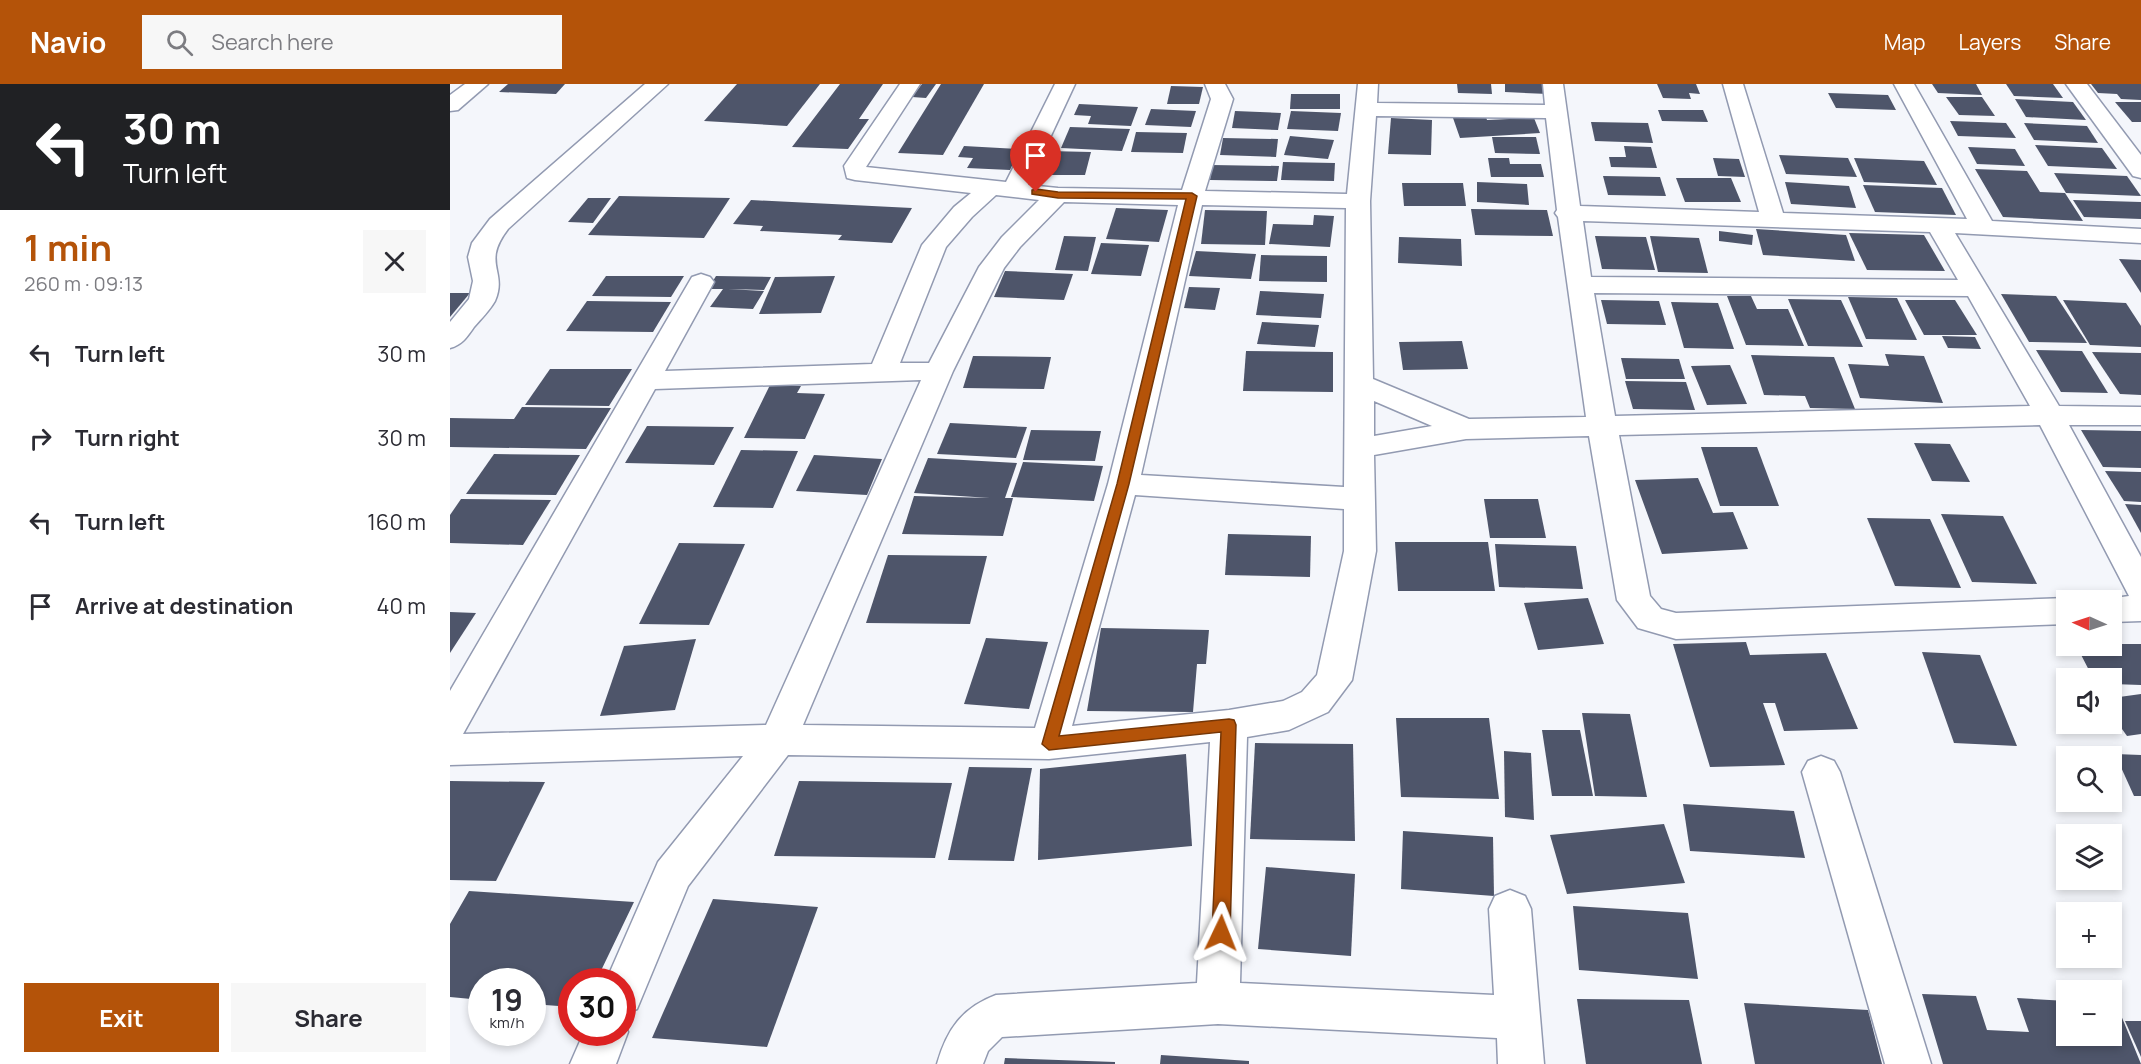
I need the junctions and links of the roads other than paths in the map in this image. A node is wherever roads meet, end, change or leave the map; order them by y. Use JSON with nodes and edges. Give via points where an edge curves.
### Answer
{"nodes":[{"id":1,"x":478,"y":84,"type":"edge"},
{"id":2,"x":658,"y":84,"type":"edge"},
{"id":3,"x":910,"y":84,"type":"edge"},
{"id":4,"x":1065,"y":84,"type":"edge"},
{"id":5,"x":1215,"y":84,"type":"edge"},
{"id":6,"x":1368,"y":84,"type":"edge"},
{"id":7,"x":1732,"y":84,"type":"edge"},
{"id":8,"x":1904,"y":84,"type":"edge"},
{"id":9,"x":2076,"y":84,"type":"edge"},
{"id":10,"x":1554,"y":98,"type":"edge"},
{"id":11,"x":450,"y":105,"type":"edge"},
{"id":12,"x":1365,"y":109,"type":"junction"},
{"id":13,"x":2141,"y":171,"type":"edge"},
{"id":14,"x":1003,"y":188,"type":"junction"},
{"id":15,"x":1058,"y":195,"type":"junction"},
{"id":16,"x":1192,"y":196,"type":"junction"},
{"id":17,"x":1358,"y":201,"type":"junction"},
{"id":18,"x":1567,"y":213,"type":"junction"},
{"id":19,"x":1773,"y":220,"type":"junction"},
{"id":20,"x":1938,"y":225,"type":"junction"},
{"id":21,"x":1983,"y":227,"type":"junction"},
{"id":22,"x":2141,"y":236,"type":"edge"},
{"id":23,"x":701,"y":282,"type":"dead end"},
{"id":24,"x":1579,"y":285,"type":"junction"},
{"id":25,"x":1976,"y":288,"type":"junction"},
{"id":26,"x":450,"y":340,"type":"edge"},
{"id":27,"x":939,"y":371,"type":"junction"},
{"id":28,"x":882,"y":373,"type":"junction"},
{"id":29,"x":646,"y":380,"type":"junction"},
{"id":30,"x":1359,"y":384,"type":"junction"},
{"id":31,"x":2049,"y":415,"type":"junction"},
{"id":32,"x":2141,"y":416,"type":"edge"},
{"id":33,"x":1600,"y":426,"type":"junction"},
{"id":34,"x":1466,"y":429,"type":"junction"},
{"id":35,"x":1361,"y":448,"type":"junction"},
{"id":36,"x":1123,"y":484,"type":"junction"},
{"id":37,"x":1360,"y":499,"type":"junction"},
{"id":38,"x":2141,"y":588,"type":"edge"},
{"id":39,"x":2141,"y":608,"type":"edge"},
{"id":40,"x":2122,"y":609,"type":"edge"},
{"id":41,"x":2056,"y":611,"type":"edge"},
{"id":42,"x":450,"y":724,"type":"edge"},
{"id":43,"x":1229,"y":725,"type":"junction"},
{"id":44,"x":778,"y":740,"type":"junction"},
{"id":45,"x":1049,"y":744,"type":"junction"},
{"id":46,"x":450,"y":750,"type":"edge"},
{"id":47,"x":1821,"y":771,"type":"dead end"},
{"id":48,"x":1510,"y":909,"type":"dead end"},
{"id":49,"x":633,"y":968,"type":"edge"},
{"id":50,"x":1218,"y":1003,"type":"junction"},
{"id":51,"x":1518,"y":1018,"type":"junction"},
{"id":52,"x":600,"y":1046,"type":"edge"},
{"id":53,"x":593,"y":1064,"type":"edge"},
{"id":54,"x":960,"y":1064,"type":"edge"},
{"id":55,"x":1521,"y":1064,"type":"edge"},
{"id":56,"x":1908,"y":1064,"type":"edge"}],
"edges":[{"from":1,"to":11,"type":"street"},
{"from":2,"to":26,"type":"street","via":[[499,224],[484,243],[481,257],[486,281],[482,300]]},
{"from":3,"to":14,"type":"street","via":[[855,166],[855,173]]},
{"from":4,"to":14,"type":"street"},
{"from":5,"to":16,"type":"street","via":[[1222,99]]},
{"from":6,"to":12,"type":"street"},
{"from":7,"to":19,"type":"street"},
{"from":8,"to":21,"type":"street"},
{"from":9,"to":13,"type":"street"},
{"from":10,"to":12,"type":"street"},
{"from":10,"to":18,"type":"street"},
{"from":12,"to":17,"type":"street"},
{"from":14,"to":15,"type":"street"},
{"from":14,"to":28,"type":"street","via":[[963,212],[934,245]]},
{"from":15,"to":16,"type":"street"},
{"from":15,"to":27,"type":"street","via":[[992,267]]},
{"from":16,"to":17,"type":"street"},
{"from":16,"to":36,"type":"street"},
{"from":17,"to":30,"type":"street"},
{"from":18,"to":19,"type":"street"},
{"from":18,"to":24,"type":"street"},
{"from":19,"to":20,"type":"street"},
{"from":20,"to":21,"type":"street"},
{"from":20,"to":25,"type":"street"},
{"from":21,"to":22,"type":"street"},
{"from":23,"to":29,"type":"street"},
{"from":24,"to":25,"type":"street"},
{"from":24,"to":33,"type":"street"},
{"from":25,"to":31,"type":"street"},
{"from":27,"to":28,"type":"street"},
{"from":27,"to":44,"type":"street"},
{"from":28,"to":29,"type":"street"},
{"from":29,"to":42,"type":"street"},
{"from":30,"to":34,"type":"street"},
{"from":30,"to":35,"type":"street"},
{"from":31,"to":32,"type":"street"},
{"from":31,"to":33,"type":"street"},
{"from":31,"to":38,"type":"street"},
{"from":33,"to":34,"type":"street"},
{"from":33,"to":41,"type":"street","via":[[1634,600],[1650,619],[1676,626]]},
{"from":34,"to":35,"type":"street"},
{"from":35,"to":37,"type":"street"},
{"from":36,"to":37,"type":"street"},
{"from":36,"to":45,"type":"street"},
{"from":37,"to":43,"type":"street","via":[[1360,551],[1334,680],[1314,702],[1289,715]]},
{"from":39,"to":40,"type":"street"},
{"from":43,"to":45,"type":"street"},
{"from":43,"to":50,"type":"street"},
{"from":44,"to":45,"type":"street"},
{"from":44,"to":46,"type":"street"},
{"from":44,"to":49,"type":"street","via":[[672,875]]},
{"from":47,"to":56,"type":"street"},
{"from":48,"to":51,"type":"street"},
{"from":50,"to":51,"type":"street"},
{"from":50,"to":54,"type":"street","via":[[996,1016],[976,1028],[963,1049]]},
{"from":51,"to":55,"type":"street"},
{"from":52,"to":53,"type":"street"}]}
